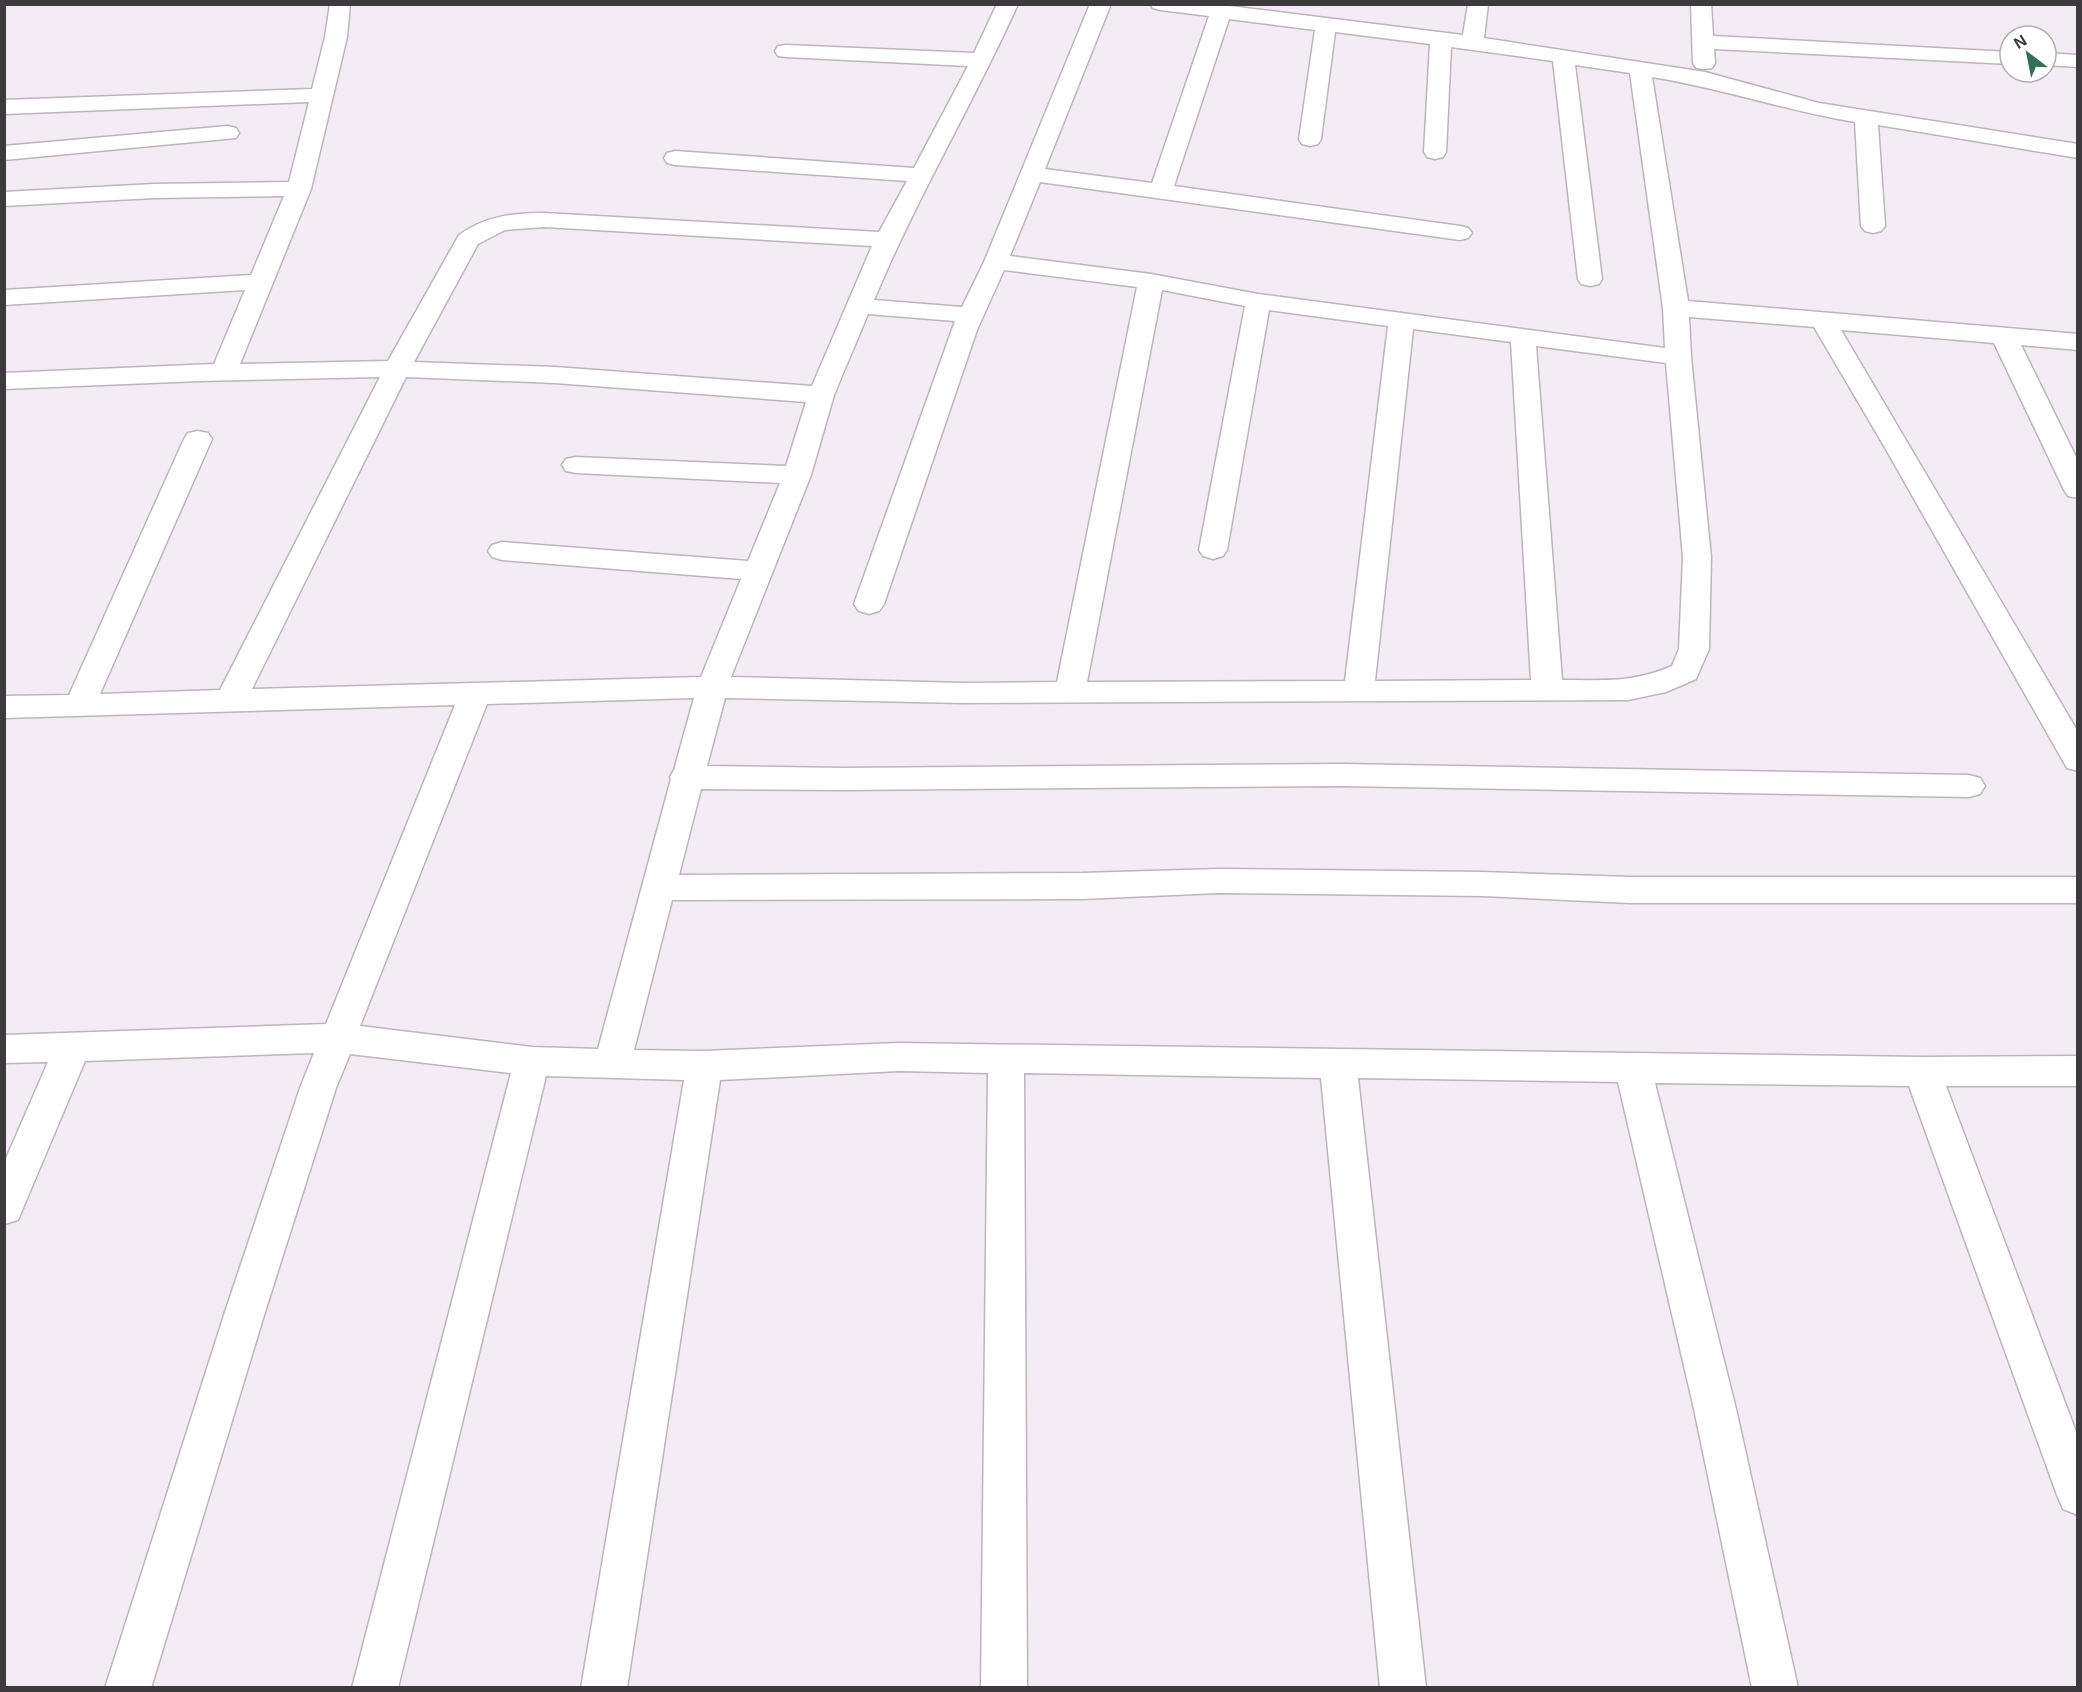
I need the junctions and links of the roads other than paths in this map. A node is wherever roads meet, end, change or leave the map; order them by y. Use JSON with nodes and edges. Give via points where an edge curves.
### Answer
{"nodes":[{"id":1,"x":340,"y":4,"type":"edge"},
{"id":2,"x":1008,"y":4,"type":"edge"},
{"id":3,"x":1101,"y":4,"type":"edge"},
{"id":4,"x":1160,"y":4,"type":"edge"},
{"id":5,"x":1478,"y":4,"type":"edge"},
{"id":6,"x":1701,"y":4,"type":"edge"},
{"id":7,"x":1168,"y":5,"type":"edge"},
{"id":8,"x":1221,"y":10,"type":"junction"},
{"id":9,"x":1262,"y":10,"type":"edge"},
{"id":10,"x":1326,"y":24,"type":"junction"},
{"id":11,"x":1442,"y":39,"type":"junction"},
{"id":12,"x":1703,"y":42,"type":"junction"},
{"id":13,"x":1473,"y":43,"type":"junction"},
{"id":14,"x":786,"y":51,"type":"dead end"},
{"id":15,"x":1563,"y":57,"type":"junction"},
{"id":16,"x":1998,"y":57,"type":"edge"},
{"id":17,"x":982,"y":60,"type":"junction"},
{"id":18,"x":2058,"y":60,"type":"edge"},
{"id":19,"x":2078,"y":61,"type":"edge"},
{"id":20,"x":1640,"y":68,"type":"junction"},
{"id":21,"x":1705,"y":80,"type":"junction"},
{"id":22,"x":320,"y":95,"type":"junction"},
{"id":23,"x":4,"y":107,"type":"edge"},
{"id":24,"x":1866,"y":117,"type":"junction"},
{"id":25,"x":228,"y":133,"type":"dead end"},
{"id":26,"x":1310,"y":139,"type":"dead end"},
{"id":27,"x":2078,"y":151,"type":"edge"},
{"id":28,"x":1435,"y":152,"type":"dead end"},
{"id":29,"x":4,"y":153,"type":"edge"},
{"id":30,"x":675,"y":158,"type":"dead end"},
{"id":31,"x":1033,"y":174,"type":"junction"},
{"id":32,"x":921,"y":175,"type":"junction"},
{"id":33,"x":299,"y":189,"type":"junction"},
{"id":34,"x":1161,"y":191,"type":"junction"},
{"id":35,"x":4,"y":199,"type":"edge"},
{"id":36,"x":1873,"y":226,"type":"dead end"},
{"id":37,"x":1460,"y":233,"type":"dead end"},
{"id":38,"x":887,"y":240,"type":"junction"},
{"id":39,"x":996,"y":262,"type":"junction"},
{"id":40,"x":1590,"y":279,"type":"dead end"},
{"id":41,"x":1151,"y":281,"type":"junction"},
{"id":42,"x":261,"y":282,"type":"junction"},
{"id":43,"x":4,"y":298,"type":"edge"},
{"id":44,"x":1258,"y":301,"type":"junction"},
{"id":45,"x":858,"y":306,"type":"junction"},
{"id":46,"x":1676,"y":308,"type":"junction"},
{"id":47,"x":972,"y":315,"type":"junction"},
{"id":48,"x":1401,"y":319,"type":"junction"},
{"id":49,"x":1822,"y":319,"type":"junction"},
{"id":50,"x":2003,"y":335,"type":"junction"},
{"id":51,"x":1523,"y":338,"type":"junction"},
{"id":52,"x":2078,"y":342,"type":"edge"},
{"id":53,"x":1678,"y":357,"type":"junction"},
{"id":54,"x":397,"y":369,"type":"junction"},
{"id":55,"x":224,"y":371,"type":"junction"},
{"id":56,"x":4,"y":381,"type":"edge"},
{"id":57,"x":820,"y":395,"type":"junction"},
{"id":58,"x":198,"y":439,"type":"dead end"},
{"id":59,"x":576,"y":465,"type":"dead end"},
{"id":60,"x":797,"y":475,"type":"junction"},
{"id":61,"x":2078,"y":490,"type":"edge"},
{"id":62,"x":502,"y":550,"type":"dead end"},
{"id":63,"x":1213,"y":550,"type":"dead end"},
{"id":64,"x":758,"y":572,"type":"junction"},
{"id":65,"x":869,"y":604,"type":"dead end"},
{"id":66,"x":712,"y":687,"type":"junction"},
{"id":67,"x":1547,"y":690,"type":"junction"},
{"id":68,"x":1359,"y":691,"type":"junction"},
{"id":69,"x":1070,"y":693,"type":"junction"},
{"id":70,"x":475,"y":694,"type":"junction"},
{"id":71,"x":231,"y":700,"type":"junction"},
{"id":72,"x":80,"y":705,"type":"junction"},
{"id":73,"x":4,"y":707,"type":"edge"},
{"id":74,"x":2078,"y":760,"type":"edge"},
{"id":75,"x":686,"y":777,"type":"junction"},
{"id":76,"x":1969,"y":786,"type":"dead end"},
{"id":77,"x":657,"y":888,"type":"junction"},
{"id":78,"x":2078,"y":890,"type":"edge"},
{"id":79,"x":337,"y":1038,"type":"junction"},
{"id":80,"x":72,"y":1048,"type":"junction"},
{"id":81,"x":4,"y":1049,"type":"edge"},
{"id":82,"x":1006,"y":1059,"type":"junction"},
{"id":83,"x":532,"y":1061,"type":"junction"},
{"id":84,"x":1338,"y":1062,"type":"junction"},
{"id":85,"x":612,"y":1064,"type":"junction"},
{"id":86,"x":704,"y":1066,"type":"junction"},
{"id":87,"x":1633,"y":1068,"type":"junction"},
{"id":88,"x":2078,"y":1071,"type":"edge"},
{"id":89,"x":1922,"y":1072,"type":"junction"},
{"id":90,"x":4,"y":1208,"type":"edge"},
{"id":91,"x":2078,"y":1494,"type":"edge"},
{"id":92,"x":128,"y":1688,"type":"edge"},
{"id":93,"x":375,"y":1688,"type":"edge"},
{"id":94,"x":604,"y":1688,"type":"edge"},
{"id":95,"x":1004,"y":1688,"type":"edge"},
{"id":96,"x":1403,"y":1688,"type":"edge"},
{"id":97,"x":1775,"y":1688,"type":"edge"}],
"edges":[{"from":1,"to":22,"type":"street"},
{"from":2,"to":17,"type":"street"},
{"from":3,"to":31,"type":"street"},
{"from":4,"to":7,"type":"street"},
{"from":5,"to":13,"type":"street"},
{"from":6,"to":12,"type":"street"},
{"from":7,"to":8,"type":"street"},
{"from":8,"to":9,"type":"street"},
{"from":8,"to":34,"type":"street"},
{"from":9,"to":10,"type":"street"},
{"from":10,"to":11,"type":"street"},
{"from":10,"to":26,"type":"street"},
{"from":11,"to":13,"type":"street"},
{"from":11,"to":28,"type":"street"},
{"from":12,"to":16,"type":"street"},
{"from":12,"to":21,"type":"street"},
{"from":13,"to":15,"type":"street"},
{"from":14,"to":17,"type":"street"},
{"from":15,"to":20,"type":"street"},
{"from":15,"to":40,"type":"street"},
{"from":17,"to":32,"type":"street"},
{"from":18,"to":19,"type":"street"},
{"from":20,"to":21,"type":"street"},
{"from":20,"to":46,"type":"street"},
{"from":21,"to":24,"type":"street","via":[[1761,96]]},
{"from":22,"to":23,"type":"street"},
{"from":22,"to":33,"type":"street"},
{"from":24,"to":27,"type":"street"},
{"from":24,"to":36,"type":"street"},
{"from":25,"to":29,"type":"street"},
{"from":30,"to":32,"type":"street"},
{"from":31,"to":34,"type":"street"},
{"from":31,"to":39,"type":"street"},
{"from":32,"to":38,"type":"street"},
{"from":33,"to":35,"type":"street"},
{"from":33,"to":42,"type":"street"},
{"from":34,"to":37,"type":"street"},
{"from":38,"to":45,"type":"street"},
{"from":38,"to":54,"type":"street","via":[[544,220],[488,226],[468,240]]},
{"from":39,"to":41,"type":"street"},
{"from":39,"to":47,"type":"street"},
{"from":41,"to":44,"type":"street"},
{"from":41,"to":69,"type":"street"},
{"from":42,"to":43,"type":"street"},
{"from":42,"to":55,"type":"street"},
{"from":44,"to":48,"type":"street"},
{"from":44,"to":63,"type":"street"},
{"from":45,"to":47,"type":"street"},
{"from":45,"to":57,"type":"street"},
{"from":46,"to":49,"type":"street"},
{"from":46,"to":53,"type":"street"},
{"from":47,"to":65,"type":"street"},
{"from":48,"to":51,"type":"street"},
{"from":48,"to":68,"type":"street"},
{"from":49,"to":50,"type":"street"},
{"from":49,"to":74,"type":"street"},
{"from":50,"to":52,"type":"street"},
{"from":50,"to":61,"type":"street"},
{"from":51,"to":53,"type":"street"},
{"from":51,"to":67,"type":"street"},
{"from":53,"to":67,"type":"street","via":[[1697,557],[1691,657],[1684,672],[1655,685],[1628,690]]},
{"from":54,"to":55,"type":"street"},
{"from":54,"to":57,"type":"street","via":[[581,377]]},
{"from":54,"to":71,"type":"street"},
{"from":55,"to":56,"type":"street"},
{"from":57,"to":60,"type":"street"},
{"from":58,"to":72,"type":"street"},
{"from":59,"to":60,"type":"street"},
{"from":60,"to":64,"type":"street"},
{"from":62,"to":64,"type":"street"},
{"from":64,"to":66,"type":"street"},
{"from":66,"to":69,"type":"street"},
{"from":66,"to":70,"type":"street"},
{"from":66,"to":75,"type":"street"},
{"from":67,"to":68,"type":"street"},
{"from":68,"to":69,"type":"street"},
{"from":70,"to":71,"type":"street"},
{"from":70,"to":79,"type":"street"},
{"from":71,"to":72,"type":"street"},
{"from":72,"to":73,"type":"street"},
{"from":75,"to":76,"type":"street","via":[[1365,775]]},
{"from":75,"to":77,"type":"street"},
{"from":77,"to":78,"type":"street","via":[[1082,886],[1219,881],[1630,890]]},
{"from":77,"to":85,"type":"street"},
{"from":79,"to":80,"type":"street"},
{"from":79,"to":83,"type":"street"},
{"from":79,"to":92,"type":"street","via":[[245,1312]]},
{"from":80,"to":81,"type":"street"},
{"from":80,"to":90,"type":"street"},
{"from":82,"to":84,"type":"street"},
{"from":82,"to":86,"type":"street","via":[[899,1057]]},
{"from":82,"to":95,"type":"street"},
{"from":83,"to":85,"type":"street"},
{"from":83,"to":93,"type":"street"},
{"from":84,"to":87,"type":"street"},
{"from":84,"to":96,"type":"street"},
{"from":85,"to":86,"type":"street"},
{"from":86,"to":94,"type":"street"},
{"from":87,"to":89,"type":"street"},
{"from":87,"to":97,"type":"street","via":[[1715,1409]]},
{"from":88,"to":89,"type":"street"},
{"from":89,"to":91,"type":"street"}]}
